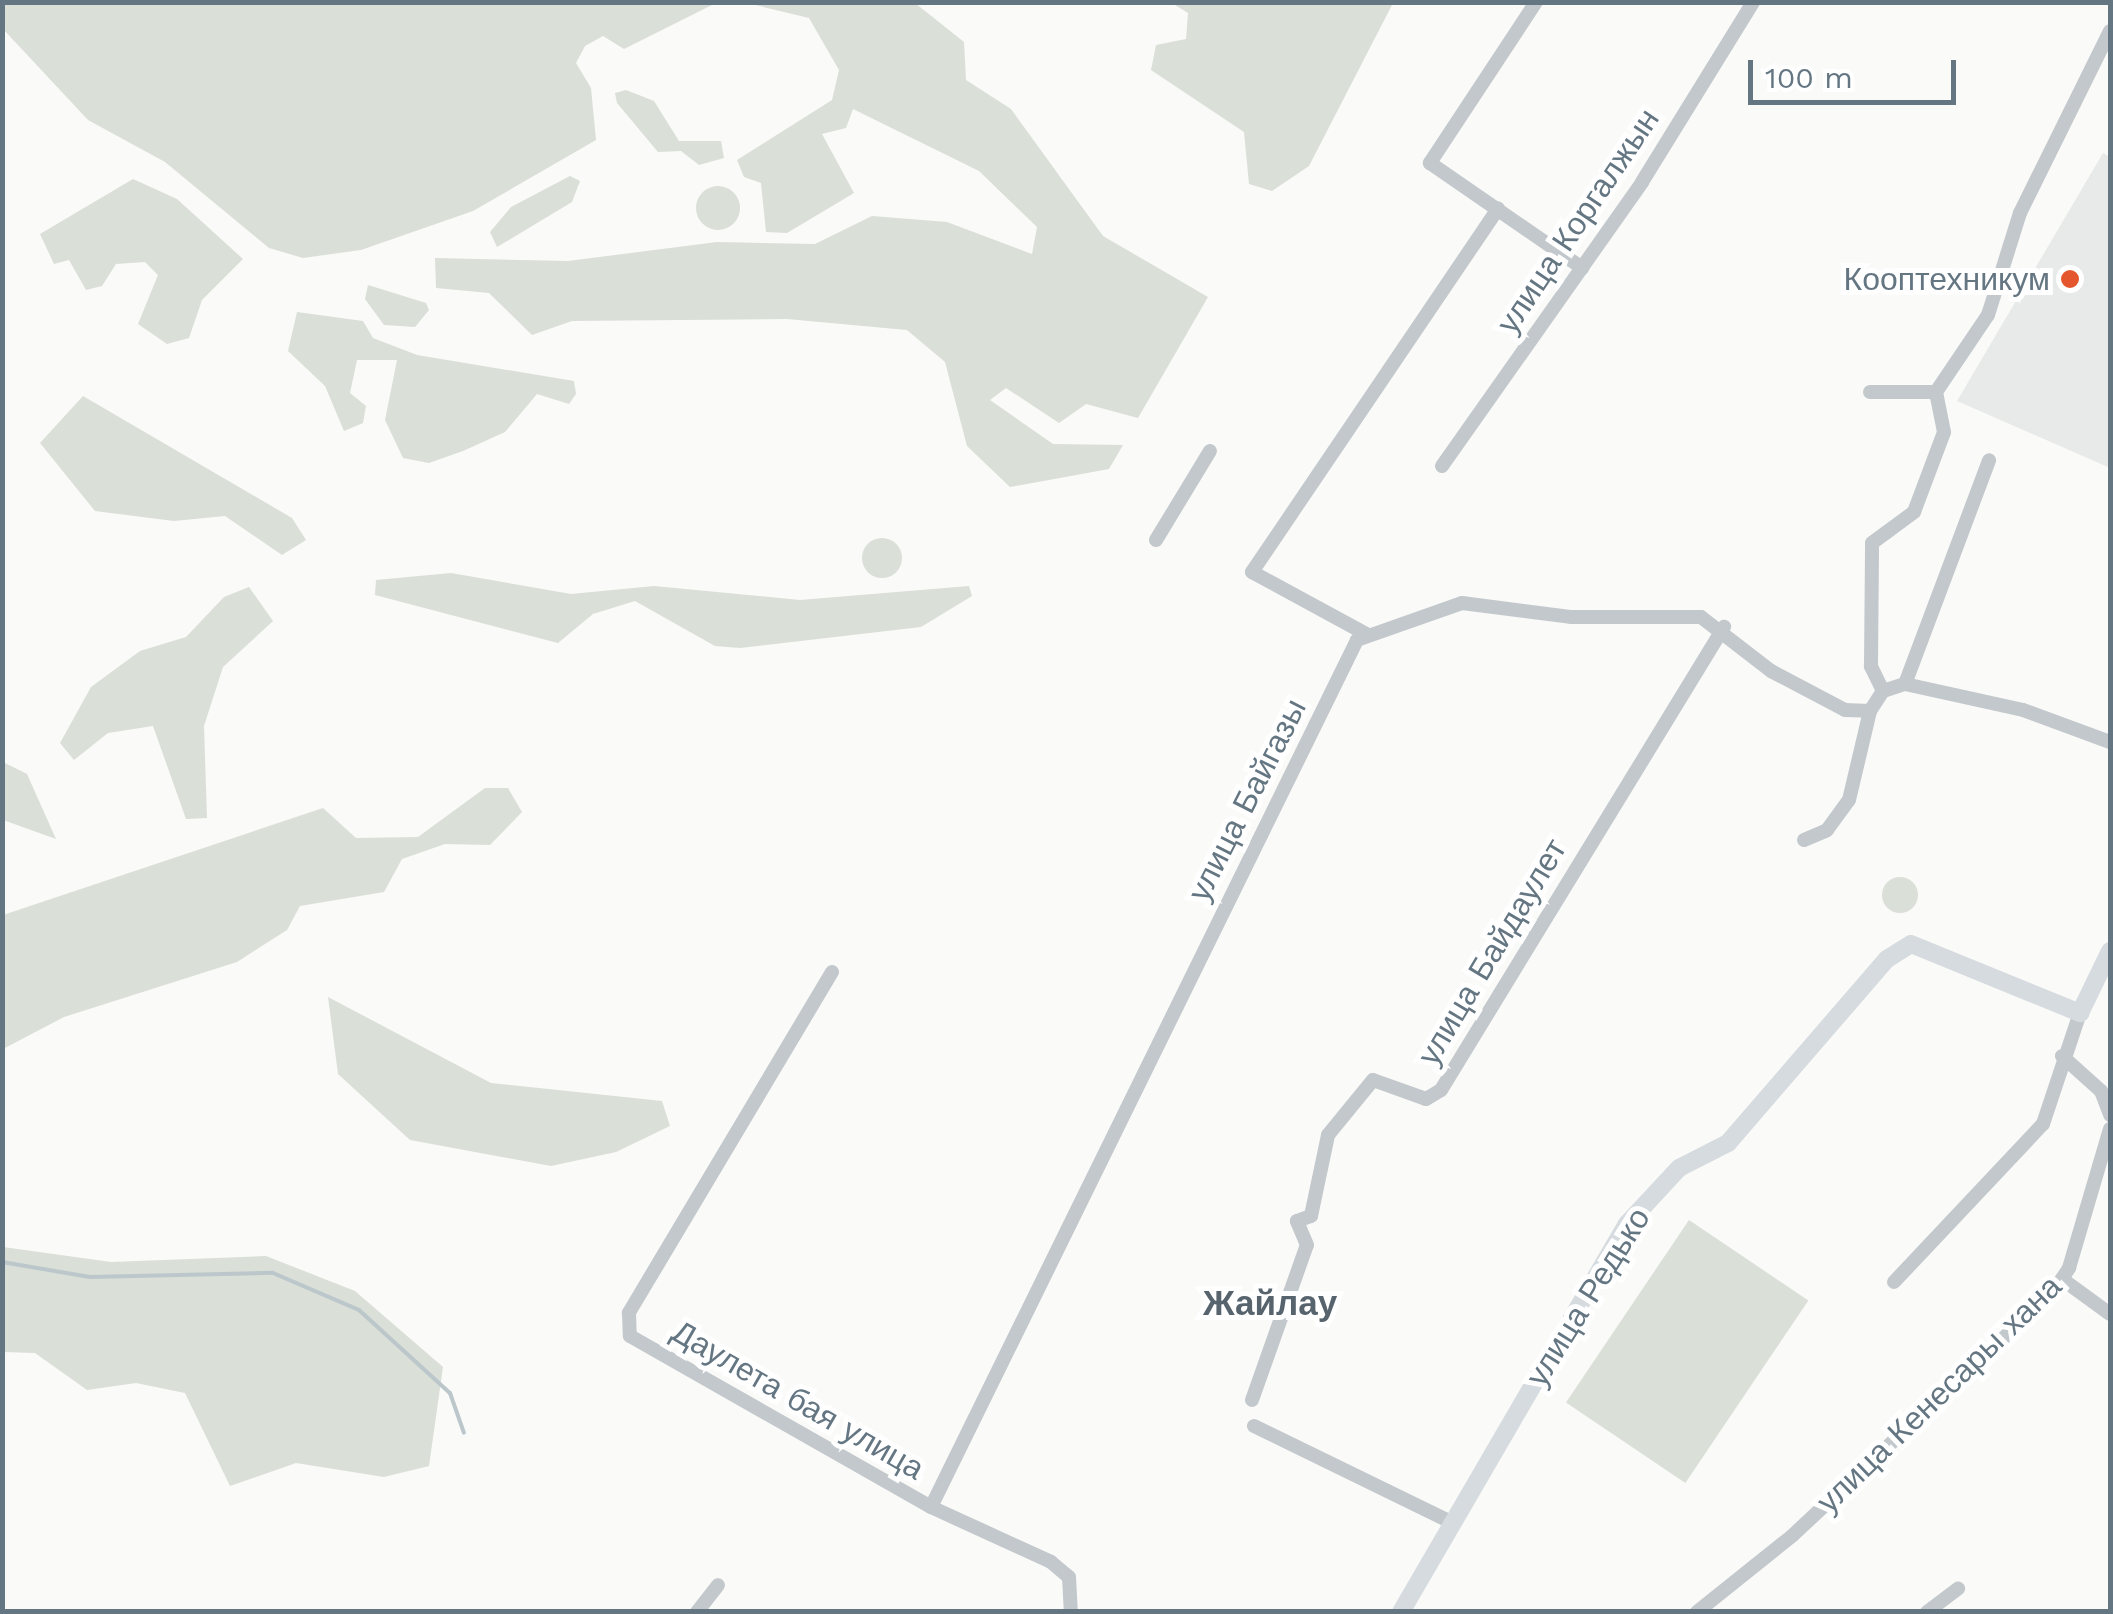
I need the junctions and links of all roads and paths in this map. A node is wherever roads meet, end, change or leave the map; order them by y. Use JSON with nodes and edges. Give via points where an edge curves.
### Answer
{"nodes":[{"id":1,"x":1536,"y":2,"type":"edge"},
{"id":2,"x":1753,"y":2,"type":"edge"},
{"id":3,"x":2110,"y":31,"type":"edge"},
{"id":4,"x":1498,"y":209,"type":"junction"},
{"id":5,"x":1582,"y":268,"type":"junction"},
{"id":6,"x":1870,"y":392,"type":"dead end"},
{"id":7,"x":1936,"y":392,"type":"junction"},
{"id":8,"x":1210,"y":451,"type":"dead end"},
{"id":9,"x":1989,"y":460,"type":"dead end"},
{"id":10,"x":1442,"y":466,"type":"dead end"},
{"id":11,"x":1156,"y":540,"type":"dead end"},
{"id":12,"x":1724,"y":627,"type":"junction"},
{"id":13,"x":1368,"y":635,"type":"junction"},
{"id":14,"x":1905,"y":684,"type":"junction"},
{"id":15,"x":1883,"y":690,"type":"junction"},
{"id":16,"x":1870,"y":711,"type":"junction"},
{"id":17,"x":2110,"y":742,"type":"edge"},
{"id":18,"x":1804,"y":840,"type":"dead end"},
{"id":19,"x":2110,"y":951,"type":"edge"},
{"id":20,"x":832,"y":972,"type":"dead end"},
{"id":21,"x":2080,"y":1013,"type":"junction"},
{"id":22,"x":2062,"y":1056,"type":"junction"},
{"id":23,"x":2110,"y":1114,"type":"edge"},
{"id":24,"x":2110,"y":1130,"type":"edge"},
{"id":25,"x":2062,"y":1279,"type":"junction"},
{"id":26,"x":1894,"y":1282,"type":"dead end"},
{"id":27,"x":2110,"y":1314,"type":"edge"},
{"id":28,"x":1252,"y":1400,"type":"dead end"},
{"id":29,"x":1254,"y":1426,"type":"dead end"},
{"id":30,"x":931,"y":1507,"type":"junction"},
{"id":31,"x":1453,"y":1523,"type":"junction"},
{"id":32,"x":718,"y":1585,"type":"dead end"},
{"id":33,"x":1958,"y":1589,"type":"dead end"},
{"id":34,"x":697,"y":1612,"type":"edge"},
{"id":35,"x":1071,"y":1612,"type":"edge"},
{"id":36,"x":1401,"y":1612,"type":"edge"},
{"id":37,"x":1697,"y":1612,"type":"edge"},
{"id":38,"x":1927,"y":1612,"type":"edge"}],
"edges":[{"from":1,"to":4,"type":"street","via":[[1430,163]]},
{"from":2,"to":5,"type":"street","name":"улица Коргалжын"},
{"from":3,"to":7,"type":"street","via":[[2020,213],[1988,315]]},
{"from":4,"to":5,"type":"street"},
{"from":4,"to":13,"type":"street","via":[[1252,572]]},
{"from":5,"to":10,"type":"street","name":"улица Коргалжын"},
{"from":6,"to":7,"type":"street"},
{"from":7,"to":15,"type":"street","via":[[1944,432],[1914,512],[1872,542],[1871,666]]},
{"from":8,"to":11,"type":"street"},
{"from":9,"to":14,"type":"street"},
{"from":12,"to":13,"type":"street","via":[[1701,617],[1572,617],[1462,603]]},
{"from":12,"to":16,"type":"street","via":[[1803,691]]},
{"from":12,"to":28,"type":"street","name":"улица Байдаулет","via":[[1441,1090],[1426,1099],[1373,1080],[1328,1135],[1311,1216],[1297,1222],[1307,1245]]},
{"from":13,"to":30,"type":"street","name":"улица Байгазы","via":[[1357,640],[1150,1052]]},
{"from":14,"to":15,"type":"street"},
{"from":14,"to":17,"type":"street","via":[[2022,710]]},
{"from":15,"to":16,"type":"street"},
{"from":16,"to":18,"type":"street","via":[[1850,800],[1827,830]]},
{"from":19,"to":21,"type":"street"},
{"from":20,"to":30,"type":"street","name":"Даулета бая улица","via":[[629,1313],[630,1336]]},
{"from":21,"to":22,"type":"street"},
{"from":21,"to":31,"type":"street","name":"улица Редько","via":[[1912,944],[1887,960],[1728,1143],[1679,1168],[1627,1224]]},
{"from":22,"to":23,"type":"street","via":[[2102,1091]]},
{"from":22,"to":26,"type":"street","via":[[2043,1124]]},
{"from":24,"to":25,"type":"street","name":"улица Кенесары хана"},
{"from":25,"to":27,"type":"street"},
{"from":25,"to":37,"type":"street","name":"улица Кенесары хана","via":[[1821,1509]]},
{"from":29,"to":31,"type":"street"},
{"from":30,"to":35,"type":"street","name":"Даулета бая улица","via":[[1051,1562],[1069,1578]]},
{"from":31,"to":36,"type":"street","name":"улица Редько"},
{"from":32,"to":34,"type":"street"},
{"from":33,"to":38,"type":"street"}]}
